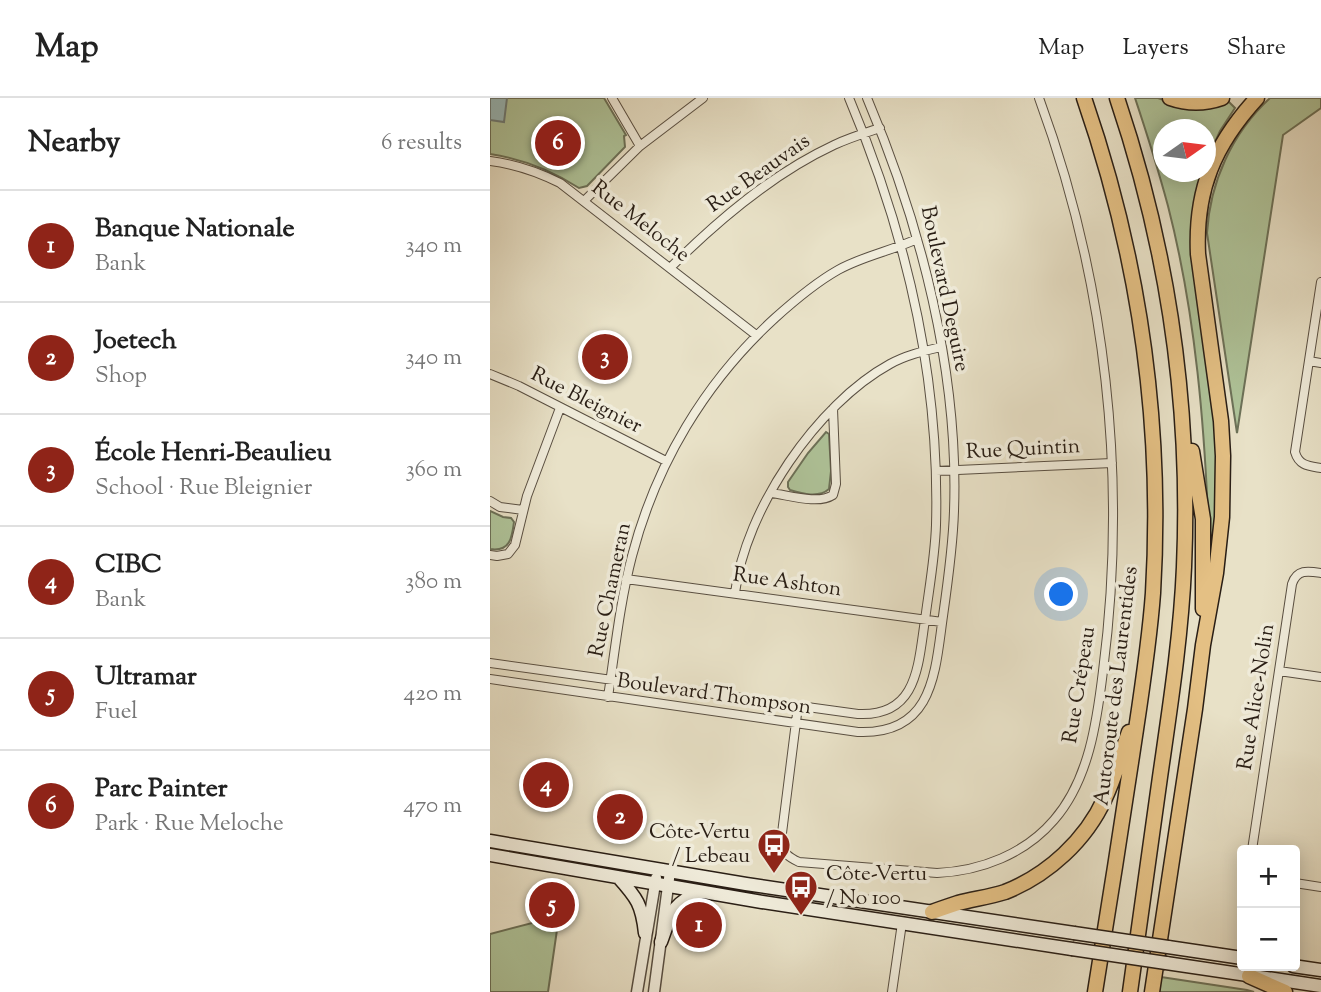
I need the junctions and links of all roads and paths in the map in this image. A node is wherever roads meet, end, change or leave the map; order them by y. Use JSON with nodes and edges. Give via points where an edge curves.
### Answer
{"nodes":[{"id":1,"x":612,"y":98,"type":"edge"},
{"id":2,"x":704,"y":98,"type":"edge"},
{"id":3,"x":849,"y":98,"type":"edge"},
{"id":4,"x":867,"y":98,"type":"edge"},
{"id":5,"x":1039,"y":98,"type":"edge"},
{"id":6,"x":1084,"y":98,"type":"edge"},
{"id":7,"x":1117,"y":98,"type":"edge"},
{"id":8,"x":1170,"y":98,"type":"edge"},
{"id":9,"x":1222,"y":98,"type":"edge"},
{"id":10,"x":1257,"y":98,"type":"edge"},
{"id":11,"x":880,"y":128,"type":"junction"},
{"id":12,"x":864,"y":134,"type":"junction"},
{"id":13,"x":640,"y":146,"type":"junction"},
{"id":14,"x":490,"y":161,"type":"edge"},
{"id":15,"x":584,"y":201,"type":"junction"},
{"id":16,"x":917,"y":239,"type":"junction"},
{"id":17,"x":901,"y":246,"type":"junction"},
{"id":18,"x":670,"y":268,"type":"junction"},
{"id":19,"x":1321,"y":282,"type":"edge"},
{"id":20,"x":756,"y":335,"type":"junction"},
{"id":21,"x":1175,"y":343,"type":"junction"},
{"id":22,"x":941,"y":347,"type":"junction"},
{"id":23,"x":923,"y":351,"type":"junction"},
{"id":24,"x":1309,"y":361,"type":"junction"},
{"id":25,"x":1321,"y":363,"type":"edge"},
{"id":26,"x":490,"y":374,"type":"edge"},
{"id":27,"x":560,"y":408,"type":"junction"},
{"id":28,"x":833,"y":409,"type":"junction"},
{"id":29,"x":666,"y":461,"type":"junction"},
{"id":30,"x":1112,"y":463,"type":"junction"},
{"id":31,"x":1321,"y":468,"type":"edge"},
{"id":32,"x":936,"y":471,"type":"junction"},
{"id":33,"x":953,"y":471,"type":"junction"},
{"id":34,"x":771,"y":493,"type":"junction"},
{"id":35,"x":490,"y":501,"type":"edge"},
{"id":36,"x":523,"y":510,"type":"junction"},
{"id":37,"x":490,"y":555,"type":"edge"},
{"id":38,"x":1321,"y":573,"type":"edge"},
{"id":39,"x":626,"y":579,"type":"junction"},
{"id":40,"x":735,"y":593,"type":"junction"},
{"id":41,"x":925,"y":620,"type":"junction"},
{"id":42,"x":942,"y":622,"type":"junction"},
{"id":43,"x":1203,"y":645,"type":"junction"},
{"id":44,"x":490,"y":663,"type":"edge"},
{"id":45,"x":1279,"y":670,"type":"junction"},
{"id":46,"x":1321,"y":677,"type":"edge"},
{"id":47,"x":490,"y":679,"type":"edge"},
{"id":48,"x":611,"y":679,"type":"junction"},
{"id":49,"x":608,"y":697,"type":"junction"},
{"id":50,"x":1141,"y":697,"type":"junction"},
{"id":51,"x":903,"y":699,"type":"joint"},
{"id":52,"x":924,"y":702,"type":"joint"},
{"id":53,"x":798,"y":706,"type":"junction"},
{"id":54,"x":795,"y":724,"type":"junction"},
{"id":55,"x":490,"y":841,"type":"edge"},
{"id":56,"x":1253,"y":845,"type":"edge"},
{"id":57,"x":490,"y":855,"type":"edge"},
{"id":58,"x":664,"y":869,"type":"junction"},
{"id":59,"x":618,"y":877,"type":"junction"},
{"id":60,"x":661,"y":884,"type":"junction"},
{"id":61,"x":1300,"y":884,"type":"edge"},
{"id":62,"x":1321,"y":887,"type":"edge"},
{"id":63,"x":704,"y":892,"type":"junction"},
{"id":64,"x":932,"y":912,"type":"junction"},
{"id":65,"x":902,"y":923,"type":"junction"},
{"id":66,"x":645,"y":933,"type":"junction"},
{"id":67,"x":661,"y":942,"type":"junction"},
{"id":68,"x":1237,"y":957,"type":"edge"},
{"id":69,"x":1300,"y":967,"type":"edge"},
{"id":70,"x":1321,"y":970,"type":"edge"},
{"id":71,"x":1249,"y":976,"type":"junction"},
{"id":72,"x":1321,"y":986,"type":"edge"},
{"id":73,"x":637,"y":992,"type":"edge"},
{"id":74,"x":654,"y":992,"type":"edge"},
{"id":75,"x":892,"y":992,"type":"edge"},
{"id":76,"x":1096,"y":992,"type":"edge"},
{"id":77,"x":1130,"y":992,"type":"edge"},
{"id":78,"x":1152,"y":992,"type":"edge"},
{"id":79,"x":1285,"y":992,"type":"edge"}],
"edges":[{"from":1,"to":13,"type":"street"},
{"from":2,"to":13,"type":"street"},
{"from":3,"to":12,"type":"street","name":"Boulevard Deguire"},
{"from":4,"to":11,"type":"street","name":"Boulevard Deguire"},
{"from":5,"to":30,"type":"street","name":"Rue Crépeau","via":[[1087,260],[1106,380]]},
{"from":6,"to":50,"type":"highway","name":"Autoroute des Laurentides","via":[[1125,239],[1149,388],[1154,554]]},
{"from":7,"to":21,"type":"highway","via":[[1151,216]]},
{"from":8,"to":9,"type":"highway","via":[[1192,103]]},
{"from":10,"to":43,"type":"highway","via":[[1221,147],[1200,205],[1198,254],[1223,456],[1220,540]]},
{"from":11,"to":12,"type":"street","name":"Rue Beauvais"},
{"from":11,"to":16,"type":"street","name":"Boulevard Deguire"},
{"from":12,"to":17,"type":"street","name":"Boulevard Deguire"},
{"from":12,"to":18,"type":"street","name":"Rue Beauvais","via":[[818,153],[765,187]]},
{"from":13,"to":15,"type":"street"},
{"from":14,"to":15,"type":"street","name":"Rue Meloche","via":[[544,175]]},
{"from":15,"to":18,"type":"street","name":"Rue Meloche"},
{"from":16,"to":17,"type":"street","name":"Rue Chameran"},
{"from":16,"to":22,"type":"street","name":"Boulevard Deguire"},
{"from":17,"to":20,"type":"street","name":"Rue Chameran","via":[[825,278]]},
{"from":17,"to":23,"type":"street","name":"Boulevard Deguire"},
{"from":18,"to":20,"type":"street","name":"Rue Meloche"},
{"from":19,"to":24,"type":"street"},
{"from":20,"to":29,"type":"street","name":"Rue Chameran","via":[[704,397]]},
{"from":21,"to":43,"type":"highway","via":[[1203,519]]},
{"from":21,"to":77,"type":"highway","via":[[1185,464],[1183,592]]},
{"from":22,"to":23,"type":"street"},
{"from":22,"to":33,"type":"street","name":"Boulevard Deguire"},
{"from":23,"to":28,"type":"street","via":[[878,372]]},
{"from":23,"to":32,"type":"street","name":"Boulevard Deguire"},
{"from":24,"to":25,"type":"street"},
{"from":24,"to":31,"type":"street","via":[[1296,455],[1305,465]]},
{"from":26,"to":27,"type":"street","name":"Rue Bleignier"},
{"from":27,"to":29,"type":"street","name":"Rue Bleignier"},
{"from":27,"to":36,"type":"street"},
{"from":28,"to":34,"type":"street"},
{"from":28,"to":34,"type":"street","via":[[836,484],[832,495],[814,500]]},
{"from":29,"to":39,"type":"street","name":"Rue Chameran"},
{"from":30,"to":33,"type":"street","name":"Rue Quintin"},
{"from":30,"to":54,"type":"street","name":"Rue Crépeau","via":[[1107,645],[1093,730],[1066,804],[1035,838],[1010,855],[953,872],[906,872],[791,859],[783,852],[781,832]]},
{"from":32,"to":33,"type":"street","name":"Rue Quintin"},
{"from":32,"to":41,"type":"street","name":"Boulevard Deguire","via":[[936,528]]},
{"from":33,"to":42,"type":"street","name":"Boulevard Deguire","via":[[952,545]]},
{"from":34,"to":40,"type":"street","via":[[748,542]]},
{"from":35,"to":36,"type":"street"},
{"from":36,"to":37,"type":"street","via":[[512,550]]},
{"from":38,"to":45,"type":"street","name":"Rue Alice-Nolin","via":[[1303,571],[1293,581]]},
{"from":39,"to":40,"type":"street","name":"Rue Ashton"},
{"from":39,"to":48,"type":"street","name":"Rue Chameran"},
{"from":40,"to":41,"type":"street","name":"Rue Ashton"},
{"from":41,"to":42,"type":"street","name":"Rue Ashton"},
{"from":41,"to":51,"type":"street","name":"Boulevard Deguire","via":[[915,677]]},
{"from":42,"to":52,"type":"street","name":"Boulevard Deguire","via":[[934,678]]},
{"from":43,"to":78,"type":"highway"},
{"from":44,"to":48,"type":"street","name":"Boulevard Thompson"},
{"from":45,"to":46,"type":"street"},
{"from":45,"to":56,"type":"street","name":"Rue Alice-Nolin"},
{"from":47,"to":49,"type":"street","name":"Boulevard Thompson"},
{"from":48,"to":49,"type":"street","name":"Rue Chameran"},
{"from":48,"to":53,"type":"street","name":"Boulevard Thompson"},
{"from":49,"to":54,"type":"street","name":"Boulevard Thompson"},
{"from":50,"to":64,"type":"highway","via":[[1105,799],[1073,845],[1015,888]]},
{"from":50,"to":76,"type":"highway","name":"Autoroute des Laurentides"},
{"from":51,"to":53,"type":"street","name":"Boulevard Thompson","via":[[886,711],[866,715]]},
{"from":52,"to":54,"type":"street","name":"Boulevard Thompson","via":[[903,722],[877,731]]},
{"from":53,"to":54,"type":"street"},
{"from":55,"to":58,"type":"main road"},
{"from":57,"to":59,"type":"main road"},
{"from":58,"to":60,"type":"street"},
{"from":58,"to":64,"type":"main road"},
{"from":59,"to":60,"type":"main road"},
{"from":59,"to":66,"type":"main road","via":[[638,901]]},
{"from":60,"to":63,"type":"main road"},
{"from":60,"to":66,"type":"street"},
{"from":60,"to":67,"type":"street"},
{"from":61,"to":62,"type":"street"},
{"from":63,"to":65,"type":"main road"},
{"from":63,"to":67,"type":"main road","via":[[677,906]]},
{"from":64,"to":68,"type":"main road","bridge":true},
{"from":65,"to":71,"type":"main road","bridge":true},
{"from":65,"to":75,"type":"street"},
{"from":66,"to":73,"type":"street"},
{"from":67,"to":74,"type":"street"},
{"from":69,"to":70,"type":"main road"},
{"from":71,"to":72,"type":"main road"},
{"from":71,"to":79,"type":"highway"}]}
